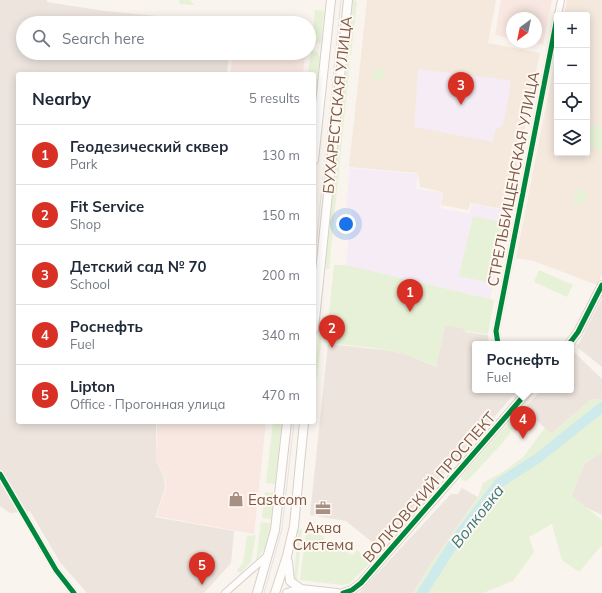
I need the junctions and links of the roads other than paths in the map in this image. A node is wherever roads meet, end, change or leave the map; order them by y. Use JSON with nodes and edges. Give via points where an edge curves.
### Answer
{"nodes":[{"id":1,"x":330,"y":0,"type":"edge"},
{"id":2,"x":348,"y":0,"type":"edge"},
{"id":3,"x":560,"y":0,"type":"edge"},
{"id":4,"x":558,"y":12,"type":"edge"},
{"id":5,"x":554,"y":33,"type":"edge"},
{"id":6,"x":316,"y":140,"type":"edge"},
{"id":7,"x":602,"y":286,"type":"edge"},
{"id":8,"x":316,"y":310,"type":"edge"},
{"id":9,"x":498,"y":341,"type":"edge"},
{"id":10,"x":572,"y":341,"type":"edge"},
{"id":11,"x":526,"y":393,"type":"edge"},
{"id":12,"x":287,"y":424,"type":"edge"},
{"id":13,"x":304,"y":424,"type":"edge"},
{"id":14,"x":0,"y":474,"type":"edge"},
{"id":15,"x":269,"y":554,"type":"junction"},
{"id":16,"x":287,"y":556,"type":"junction"},
{"id":17,"x":301,"y":589,"type":"junction"},
{"id":18,"x":74,"y":593,"type":"edge"},
{"id":19,"x":225,"y":593,"type":"edge"},
{"id":20,"x":257,"y":593,"type":"edge"},
{"id":21,"x":275,"y":593,"type":"edge"},
{"id":22,"x":287,"y":593,"type":"edge"},
{"id":23,"x":337,"y":593,"type":"edge"},
{"id":24,"x":343,"y":593,"type":"edge"}],
"edges":[{"from":1,"to":6,"type":"main road","name":"БУХАРЕСТСКАЯ УЛИЦА"},
{"from":2,"to":8,"type":"main road","name":"БУХАРЕСТСКАЯ УЛИЦА"},
{"from":3,"to":4,"type":"street"},
{"from":5,"to":9,"type":"street","name":"СТРЕЛЬБИЩЕНСКАЯ УЛИЦА","via":[[496,331]]},
{"from":7,"to":10,"type":"main road"},
{"from":11,"to":24,"type":"main road","name":"ВОЛКОВСКИЙ ПРОСПЕКТ","via":[[358,586]]},
{"from":12,"to":15,"type":"main road","via":[[276,521]]},
{"from":13,"to":16,"type":"main road","via":[[294,526]]},
{"from":14,"to":18,"type":"street","via":[[56,570]]},
{"from":15,"to":19,"type":"street"},
{"from":15,"to":20,"type":"main road"},
{"from":16,"to":17,"type":"main road","via":[[290,581]]},
{"from":16,"to":21,"type":"main road"},
{"from":17,"to":22,"type":"main road"},
{"from":17,"to":23,"type":"main road"}]}
